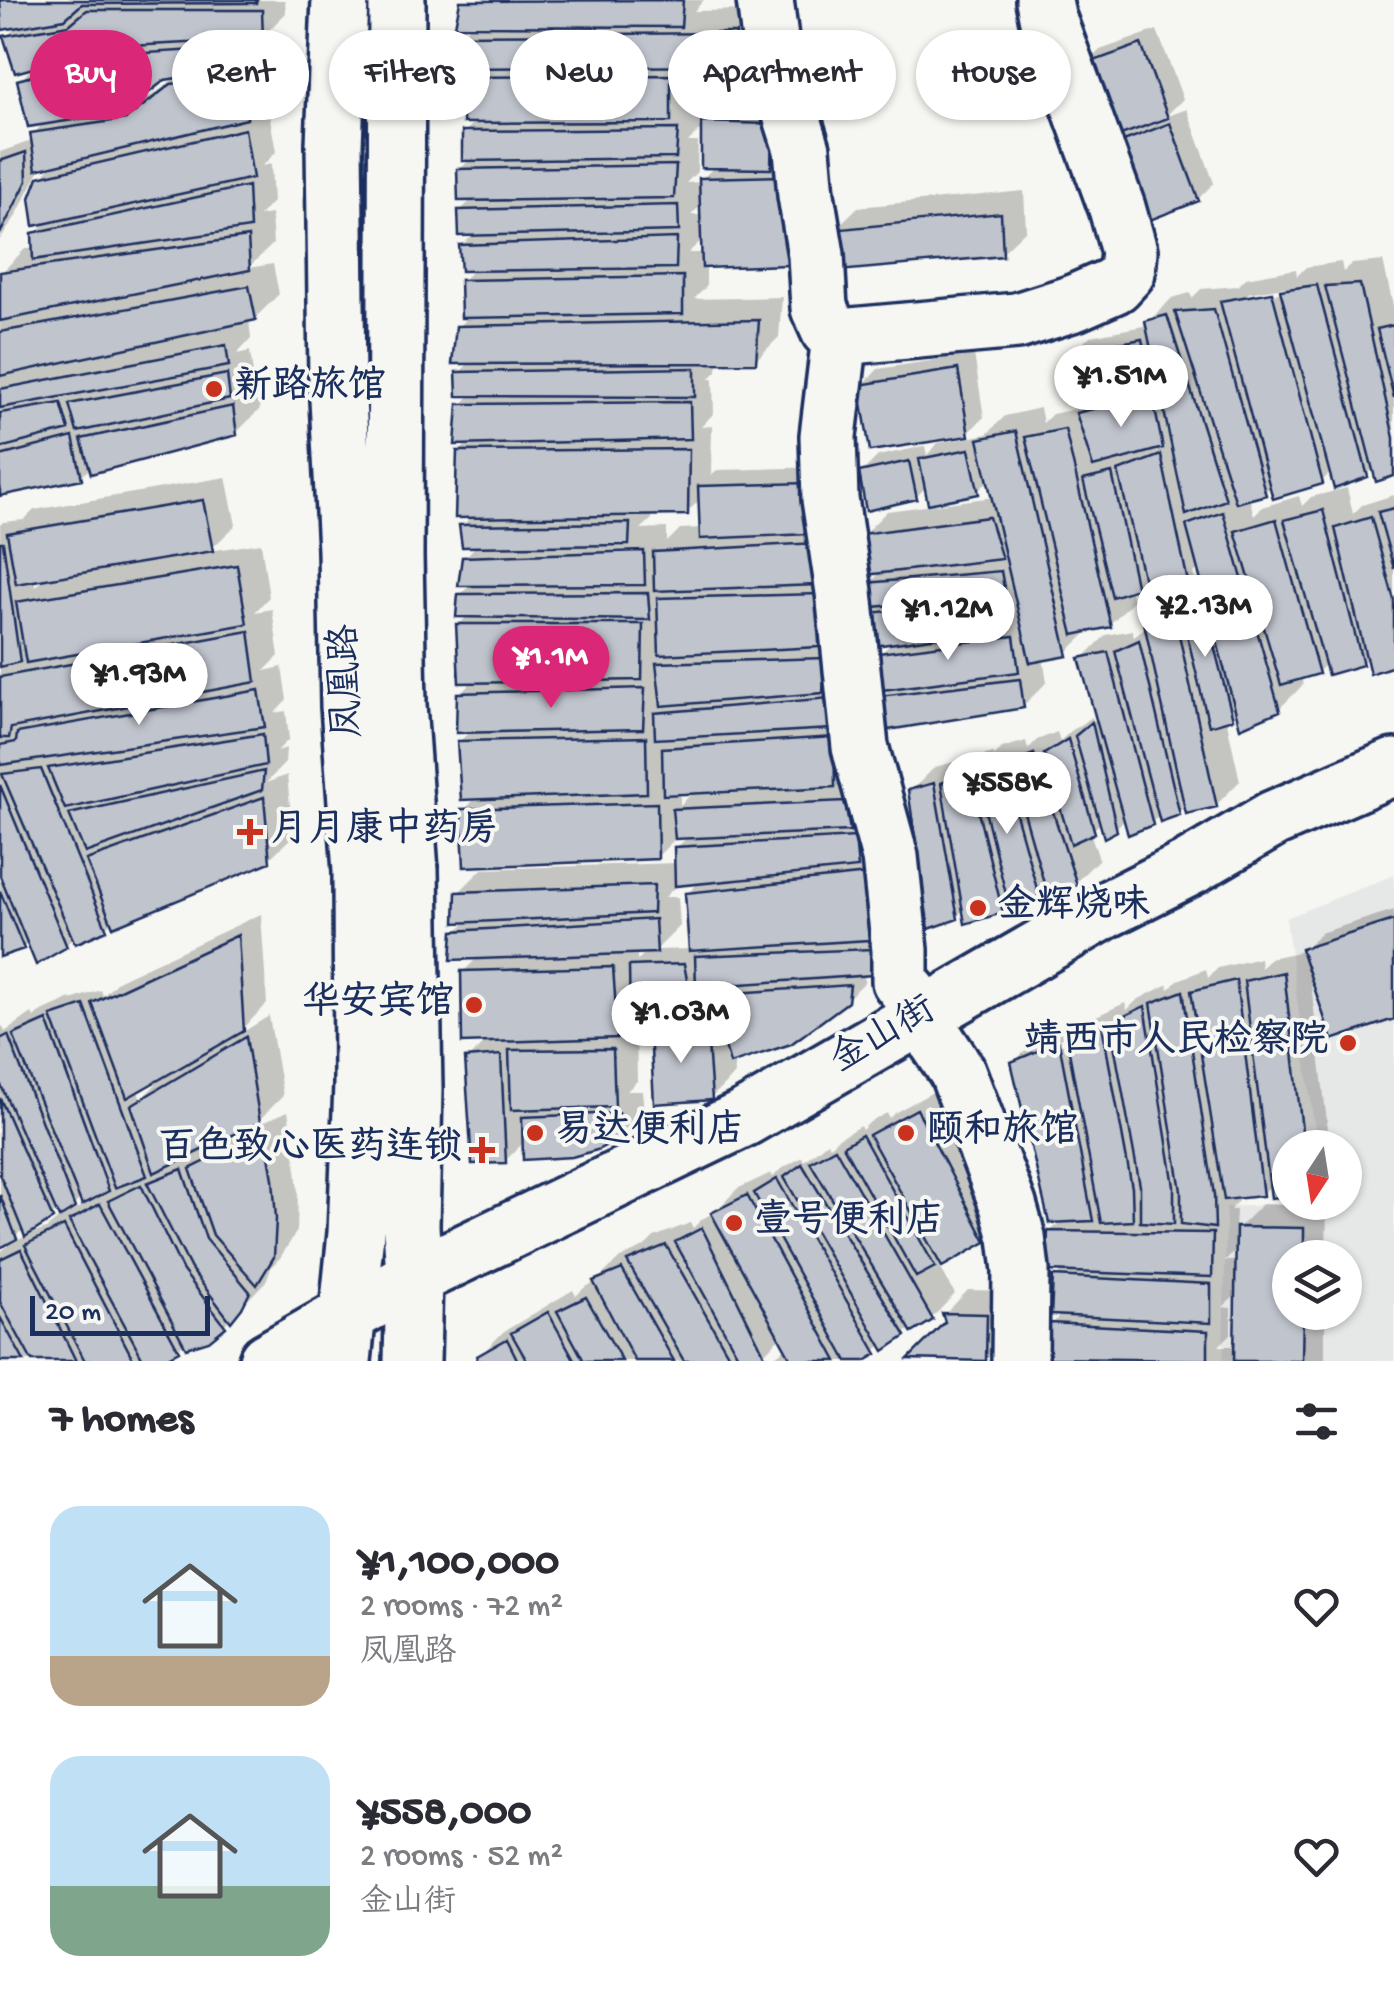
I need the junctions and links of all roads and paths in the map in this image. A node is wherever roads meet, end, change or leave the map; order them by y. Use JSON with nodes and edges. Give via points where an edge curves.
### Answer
{"nodes":[{"id":1,"x":340,"y":0,"type":"edge"},
{"id":2,"x":397,"y":0,"type":"edge"},
{"id":3,"x":765,"y":0,"type":"edge"},
{"id":4,"x":1044,"y":0,"type":"edge"},
{"id":5,"x":840,"y":337,"type":"junction"},
{"id":6,"x":1394,"y":767,"type":"edge"},
{"id":7,"x":1394,"y":792,"type":"edge"},
{"id":8,"x":930,"y":1025,"type":"junction"},
{"id":9,"x":413,"y":1322,"type":"edge"},
{"id":10,"x":344,"y":1345,"type":"edge"},
{"id":11,"x":267,"y":1361,"type":"edge"},
{"id":12,"x":1020,"y":1361,"type":"edge"}],
"edges":[{"from":1,"to":10,"type":"main road","name":"凤凰路","via":[[337,381],[361,871],[362,1085]]},
{"from":2,"to":9,"type":"main road","name":"凤凰路","via":[[395,557],[410,871]]},
{"from":3,"to":5,"type":"main road","via":[[772,54],[802,149],[819,308]]},
{"from":4,"to":5,"type":"main road","via":[[1117,208],[1129,251],[1126,272],[1115,285],[1018,322]]},
{"from":5,"to":8,"type":"main road","via":[[828,436],[830,499],[860,747],[890,856],[900,981]]},
{"from":6,"to":8,"type":"main road","name":"金山街","via":[[1274,819],[1106,910]]},
{"from":7,"to":8,"type":"main road","name":"金山街","via":[[1284,840],[1036,978]]},
{"from":8,"to":9,"type":"main road","name":"金山街"},
{"from":8,"to":12,"type":"main road","via":[[956,1072],[1017,1237]]},
{"from":9,"to":10,"type":"main road","name":"金山街"},
{"from":10,"to":11,"type":"main road","name":"金山街","via":[[300,1344]]}]}
